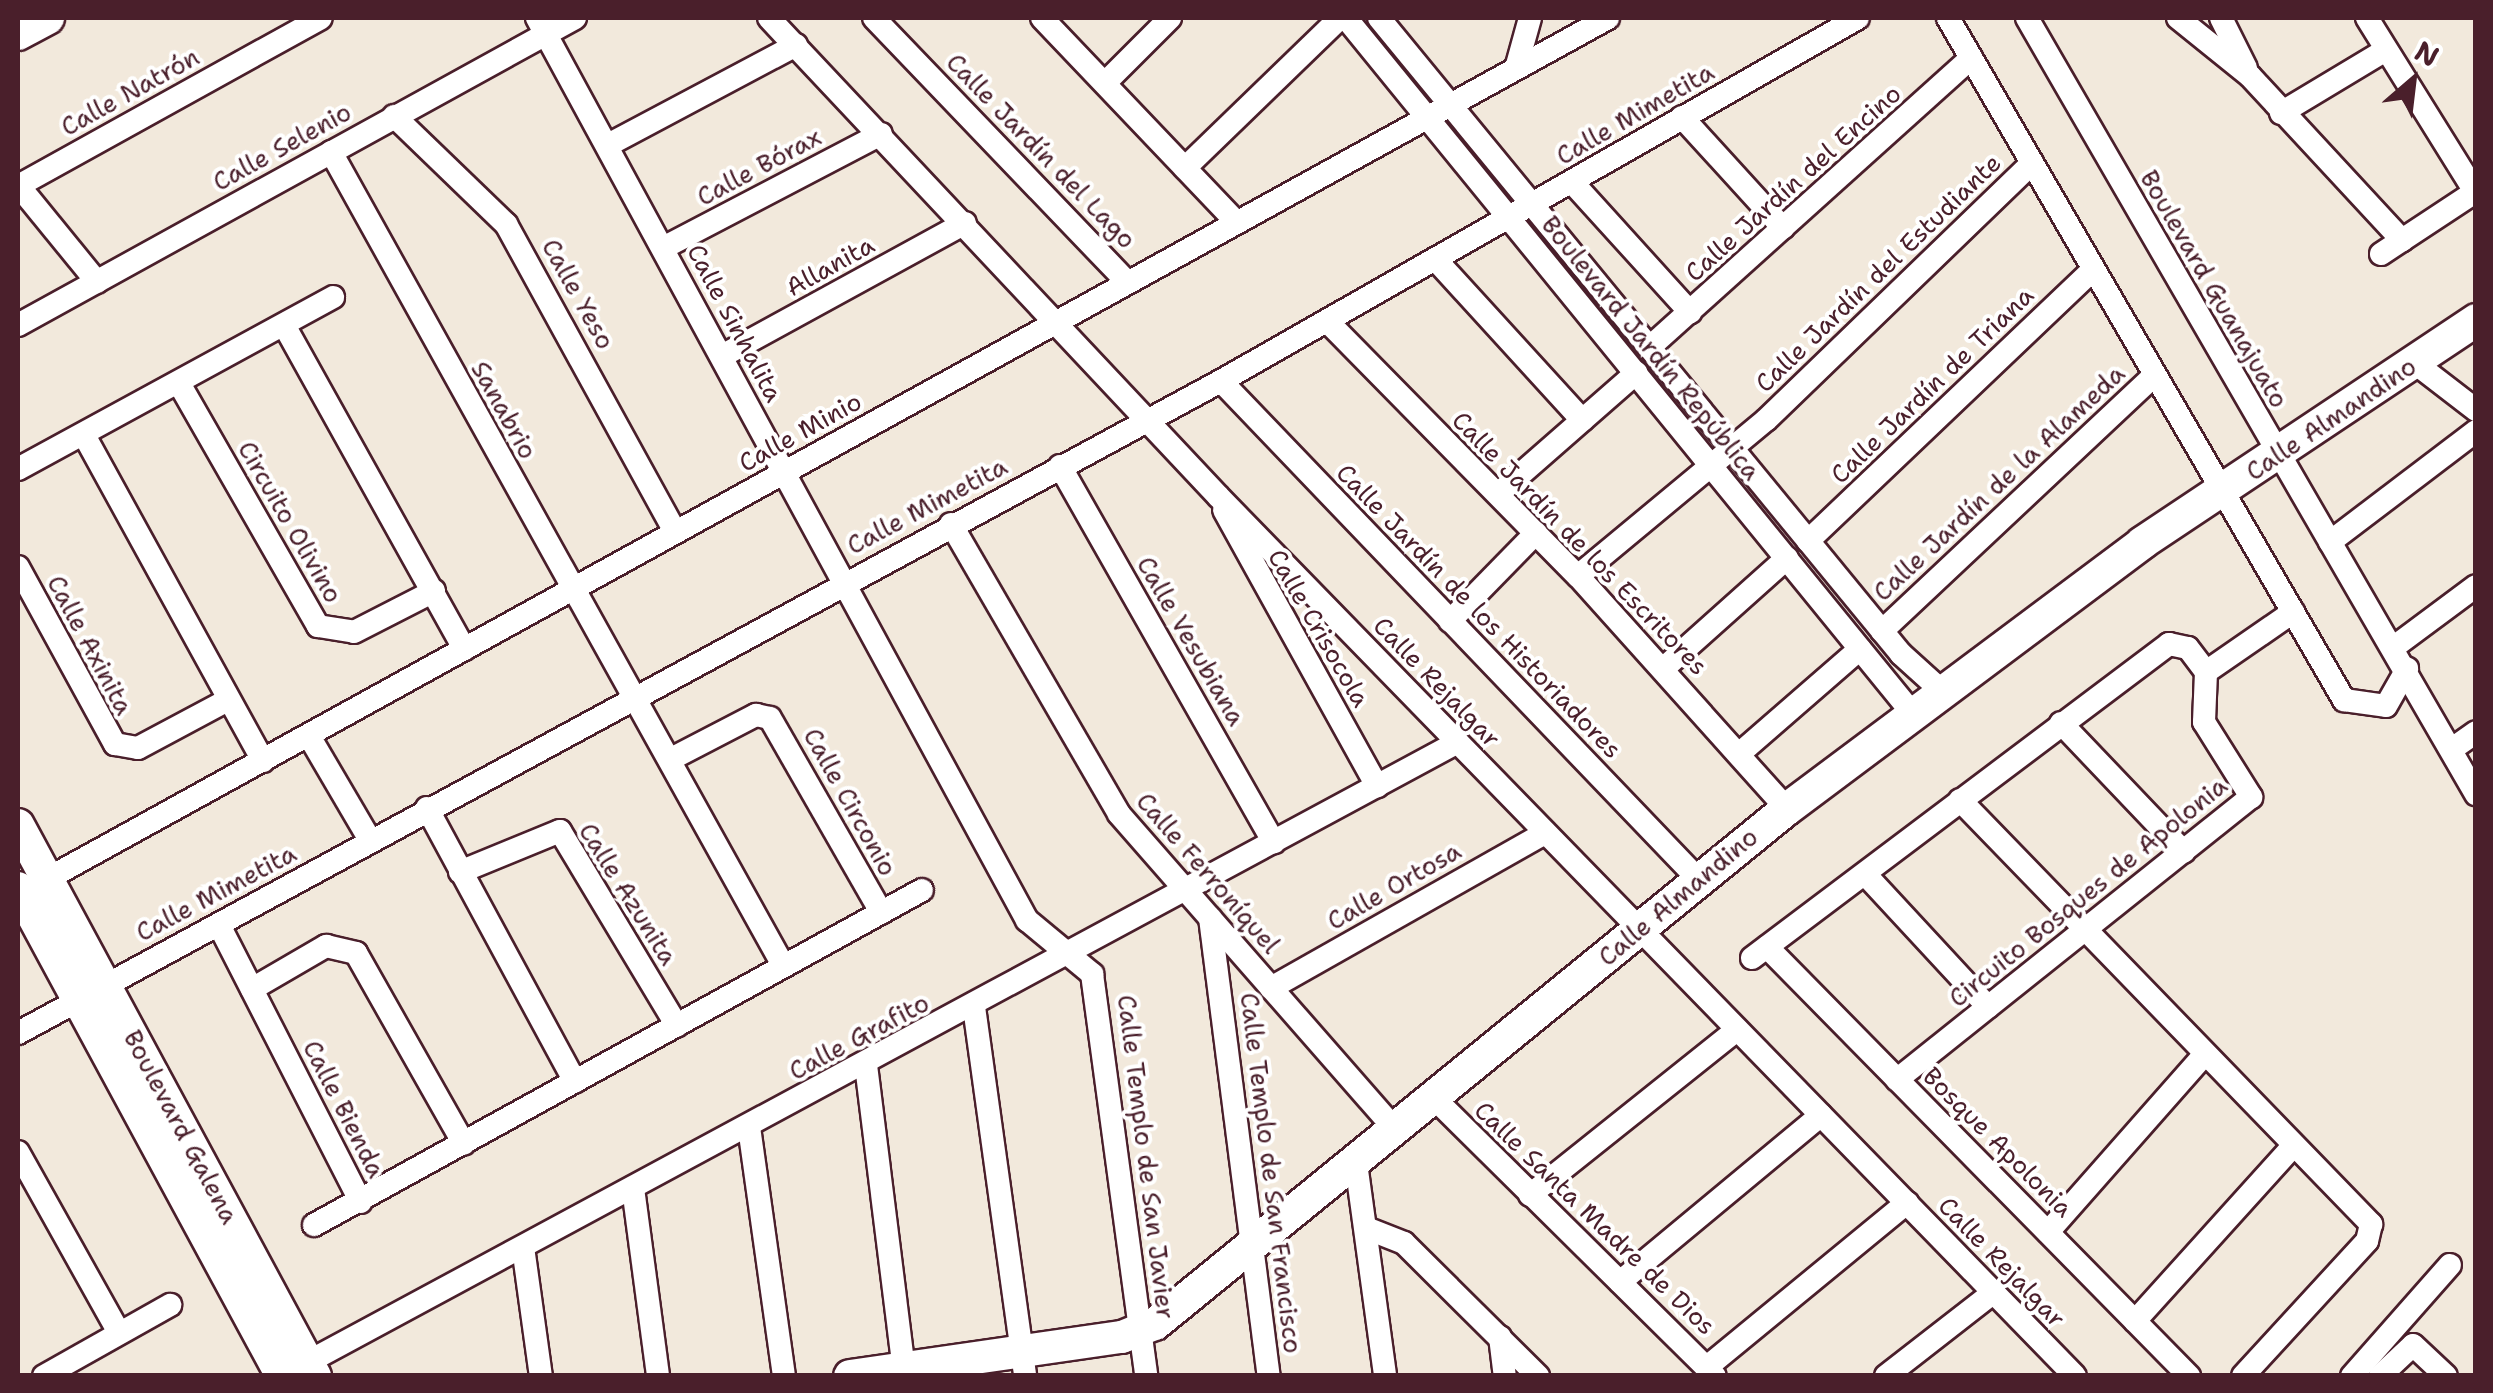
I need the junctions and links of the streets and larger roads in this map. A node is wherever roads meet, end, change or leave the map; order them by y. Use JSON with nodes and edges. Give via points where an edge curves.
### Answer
{"nodes":[{"id":1,"x":48,"y":18,"type":"edge"},
{"id":2,"x":322,"y":18,"type":"edge"},
{"id":3,"x":575,"y":18,"type":"edge"},
{"id":4,"x":770,"y":18,"type":"edge"},
{"id":5,"x":1042,"y":18,"type":"edge"},
{"id":6,"x":1170,"y":18,"type":"edge"},
{"id":7,"x":1343,"y":18,"type":"edge"},
{"id":8,"x":1379,"y":18,"type":"edge"},
{"id":9,"x":1530,"y":18,"type":"edge"},
{"id":10,"x":1608,"y":18,"type":"edge"},
{"id":11,"x":1858,"y":18,"type":"edge"},
{"id":12,"x":1948,"y":18,"type":"edge"},
{"id":13,"x":2027,"y":18,"type":"edge"},
{"id":14,"x":2178,"y":18,"type":"edge"},
{"id":15,"x":2221,"y":18,"type":"edge"},
{"id":16,"x":2366,"y":18,"type":"edge"},
{"id":17,"x":884,"y":21,"type":"edge"},
{"id":18,"x":541,"y":26,"type":"edge"},
{"id":19,"x":18,"y":34,"type":"edge"},
{"id":20,"x":796,"y":45,"type":"junction"},
{"id":21,"x":2386,"y":50,"type":"junction"},
{"id":22,"x":1971,"y":58,"type":"junction"},
{"id":23,"x":1517,"y":65,"type":"junction"},
{"id":24,"x":2250,"y":76,"type":"junction"},
{"id":25,"x":1105,"y":83,"type":"junction"},
{"id":26,"x":1449,"y":102,"type":"junction"},
{"id":27,"x":2282,"y":113,"type":"junction"},
{"id":28,"x":1426,"y":115,"type":"junction"},
{"id":29,"x":394,"y":116,"type":"junction"},
{"id":30,"x":1682,"y":117,"type":"junction"},
{"id":31,"x":881,"y":134,"type":"junction"},
{"id":32,"x":608,"y":146,"type":"junction"},
{"id":33,"x":331,"y":152,"type":"junction"},
{"id":34,"x":2032,"y":163,"type":"junction"},
{"id":35,"x":1185,"y":168,"type":"junction"},
{"id":36,"x":1572,"y":182,"type":"junction"},
{"id":37,"x":18,"y":186,"type":"edge"},
{"id":38,"x":2475,"y":193,"type":"edge"},
{"id":39,"x":1534,"y":205,"type":"junction"},
{"id":40,"x":1510,"y":218,"type":"junction"},
{"id":41,"x":1235,"y":222,"type":"junction"},
{"id":42,"x":965,"y":223,"type":"junction"},
{"id":43,"x":1783,"y":228,"type":"junction"},
{"id":44,"x":2402,"y":240,"type":"junction"},
{"id":45,"x":663,"y":248,"type":"junction"},
{"id":46,"x":2381,"y":254,"type":"dead end"},
{"id":47,"x":1436,"y":260,"type":"junction"},
{"id":48,"x":2093,"y":270,"type":"junction"},
{"id":49,"x":1125,"y":280,"type":"junction"},
{"id":50,"x":97,"y":282,"type":"junction"},
{"id":51,"x":333,"y":297,"type":"dead end"},
{"id":52,"x":1690,"y":312,"type":"junction"},
{"id":53,"x":1327,"y":321,"type":"junction"},
{"id":54,"x":1056,"y":322,"type":"junction"},
{"id":55,"x":18,"y":325,"type":"edge"},
{"id":56,"x":284,"y":325,"type":"junction"},
{"id":57,"x":2474,"y":330,"type":"edge"},
{"id":58,"x":1650,"y":347,"type":"junction"},
{"id":59,"x":722,"y":356,"type":"junction"},
{"id":60,"x":2416,"y":363,"type":"junction"},
{"id":61,"x":1636,"y":373,"type":"junction"},
{"id":62,"x":2155,"y":375,"type":"junction"},
{"id":63,"x":1220,"y":381,"type":"junction"},
{"id":64,"x":180,"y":385,"type":"junction"},
{"id":65,"x":2473,"y":403,"type":"edge"},
{"id":66,"x":1148,"y":420,"type":"junction"},
{"id":67,"x":1582,"y":420,"type":"junction"},
{"id":68,"x":2476,"y":431,"type":"edge"},
{"id":69,"x":84,"y":434,"type":"junction"},
{"id":70,"x":1734,"y":449,"type":"junction"},
{"id":71,"x":2278,"y":456,"type":"junction"},
{"id":72,"x":1060,"y":466,"type":"junction"},
{"id":73,"x":1713,"y":466,"type":"junction"},
{"id":74,"x":18,"y":468,"type":"edge"},
{"id":75,"x":786,"y":473,"type":"junction"},
{"id":76,"x":2222,"y":490,"type":"junction"},
{"id":77,"x":1498,"y":494,"type":"junction"},
{"id":78,"x":1218,"y":496,"type":"junction"},
{"id":79,"x":951,"y":524,"type":"junction"},
{"id":80,"x":674,"y":530,"type":"junction"},
{"id":81,"x":1536,"y":533,"type":"junction"},
{"id":82,"x":1808,"y":541,"type":"junction"},
{"id":83,"x":2330,"y":542,"type":"junction"},
{"id":84,"x":1787,"y":558,"type":"junction"},
{"id":85,"x":18,"y":568,"type":"edge"},
{"id":86,"x":1578,"y":576,"type":"junction"},
{"id":87,"x":847,"y":580,"type":"junction"},
{"id":88,"x":2476,"y":586,"type":"edge"},
{"id":89,"x":571,"y":588,"type":"junction"},
{"id":90,"x":434,"y":591,"type":"junction"},
{"id":91,"x":2293,"y":612,"type":"junction"},
{"id":92,"x":1450,"y":620,"type":"junction"},
{"id":93,"x":1882,"y":631,"type":"junction"},
{"id":94,"x":2394,"y":647,"type":"junction"},
{"id":95,"x":1860,"y":649,"type":"junction"},
{"id":96,"x":464,"y":650,"type":"junction"},
{"id":97,"x":1664,"y":668,"type":"junction"},
{"id":98,"x":2406,"y":669,"type":"junction"},
{"id":99,"x":2206,"y":672,"type":"junction"},
{"id":100,"x":1943,"y":692,"type":"junction"},
{"id":101,"x":632,"y":695,"type":"junction"},
{"id":102,"x":226,"y":701,"type":"junction"},
{"id":103,"x":1913,"y":714,"type":"junction"},
{"id":104,"x":2061,"y":723,"type":"junction"},
{"id":105,"x":2476,"y":732,"type":"edge"},
{"id":106,"x":309,"y":736,"type":"junction"},
{"id":107,"x":1458,"y":742,"type":"junction"},
{"id":108,"x":2452,"y":750,"type":"junction"},
{"id":109,"x":1739,"y":754,"type":"junction"},
{"id":110,"x":672,"y":759,"type":"junction"},
{"id":111,"x":263,"y":761,"type":"junction"},
{"id":112,"x":1377,"y":786,"type":"junction"},
{"id":113,"x":2476,"y":794,"type":"edge"},
{"id":114,"x":1960,"y":800,"type":"junction"},
{"id":115,"x":427,"y":808,"type":"junction"},
{"id":116,"x":1786,"y":808,"type":"junction"},
{"id":117,"x":18,"y":825,"type":"edge"},
{"id":118,"x":1545,"y":833,"type":"junction"},
{"id":119,"x":370,"y":840,"type":"junction"},
{"id":120,"x":1274,"y":842,"type":"junction"},
{"id":121,"x":2184,"y":852,"type":"junction"},
{"id":122,"x":460,"y":872,"type":"junction"},
{"id":123,"x":1865,"y":874,"type":"junction"},
{"id":124,"x":1698,"y":879,"type":"junction"},
{"id":125,"x":26,"y":889,"type":"edge"},
{"id":126,"x":922,"y":890,"type":"dead end"},
{"id":127,"x":1187,"y":891,"type":"junction"},
{"id":128,"x":881,"y":912,"type":"junction"},
{"id":129,"x":1210,"y":918,"type":"junction"},
{"id":130,"x":219,"y":925,"type":"junction"},
{"id":131,"x":1638,"y":929,"type":"junction"},
{"id":132,"x":2084,"y":931,"type":"junction"},
{"id":133,"x":1072,"y":955,"type":"junction"},
{"id":134,"x":783,"y":965,"type":"junction"},
{"id":135,"x":252,"y":988,"type":"junction"},
{"id":136,"x":1271,"y":988,"type":"junction"},
{"id":137,"x":91,"y":990,"type":"junction"},
{"id":138,"x":1988,"y":1007,"type":"junction"},
{"id":139,"x":974,"y":1008,"type":"junction"},
{"id":140,"x":676,"y":1026,"type":"junction"},
{"id":141,"x":1737,"y":1030,"type":"junction"},
{"id":142,"x":18,"y":1033,"type":"edge"},
{"id":143,"x":2204,"y":1054,"type":"junction"},
{"id":144,"x":866,"y":1065,"type":"junction"},
{"id":145,"x":1898,"y":1080,"type":"junction"},
{"id":146,"x":575,"y":1082,"type":"junction"},
{"id":147,"x":1436,"y":1100,"type":"junction"},
{"id":148,"x":1821,"y":1115,"type":"junction"},
{"id":149,"x":749,"y":1127,"type":"junction"},
{"id":150,"x":1396,"y":1130,"type":"junction"},
{"id":151,"x":464,"y":1144,"type":"junction"},
{"id":152,"x":2294,"y":1145,"type":"junction"},
{"id":153,"x":18,"y":1152,"type":"edge"},
{"id":154,"x":1356,"y":1163,"type":"junction"},
{"id":155,"x":634,"y":1188,"type":"junction"},
{"id":156,"x":1530,"y":1195,"type":"junction"},
{"id":157,"x":361,"y":1202,"type":"junction"},
{"id":158,"x":1907,"y":1204,"type":"junction"},
{"id":159,"x":314,"y":1225,"type":"dead end"},
{"id":160,"x":1366,"y":1228,"type":"junction"},
{"id":161,"x":2048,"y":1232,"type":"junction"},
{"id":162,"x":1252,"y":1246,"type":"junction"},
{"id":163,"x":523,"y":1247,"type":"junction"},
{"id":164,"x":2450,"y":1265,"type":"dead end"},
{"id":165,"x":1620,"y":1282,"type":"junction"},
{"id":166,"x":1994,"y":1292,"type":"junction"},
{"id":167,"x":170,"y":1305,"type":"dead end"},
{"id":168,"x":2135,"y":1320,"type":"junction"},
{"id":169,"x":119,"y":1332,"type":"junction"},
{"id":170,"x":1140,"y":1332,"type":"junction"},
{"id":171,"x":1500,"y":1337,"type":"junction"},
{"id":172,"x":1023,"y":1364,"type":"edge"},
{"id":173,"x":1711,"y":1371,"type":"edge"},
{"id":174,"x":297,"y":1372,"type":"edge"},
{"id":175,"x":905,"y":1372,"type":"edge"},
{"id":176,"x":44,"y":1376,"type":"edge"},
{"id":177,"x":541,"y":1376,"type":"edge"},
{"id":178,"x":658,"y":1376,"type":"edge"},
{"id":179,"x":784,"y":1376,"type":"edge"},
{"id":180,"x":850,"y":1376,"type":"edge"},
{"id":181,"x":1146,"y":1376,"type":"edge"},
{"id":182,"x":1269,"y":1376,"type":"edge"},
{"id":183,"x":1386,"y":1376,"type":"edge"},
{"id":184,"x":1505,"y":1376,"type":"edge"},
{"id":185,"x":1538,"y":1376,"type":"edge"},
{"id":186,"x":1886,"y":1376,"type":"edge"},
{"id":187,"x":2074,"y":1376,"type":"edge"},
{"id":188,"x":2189,"y":1376,"type":"edge"},
{"id":189,"x":2243,"y":1376,"type":"edge"},
{"id":190,"x":2352,"y":1376,"type":"edge"},
{"id":191,"x":2380,"y":1376,"type":"edge"},
{"id":192,"x":2446,"y":1376,"type":"edge"}],
"edges":[{"from":1,"to":19,"type":"street"},
{"from":2,"to":37,"type":"street","name":"Calle Natrón"},
{"from":3,"to":18,"type":"street","name":"Calle Selenio"},
{"from":4,"to":20,"type":"street","name":"Calle Rejalgar"},
{"from":5,"to":25,"type":"street"},
{"from":6,"to":25,"type":"street"},
{"from":7,"to":28,"type":"street","name":"Boulevard Jardín República"},
{"from":7,"to":35,"type":"street"},
{"from":8,"to":26,"type":"street","name":"Boulevard Jardín República"},
{"from":9,"to":23,"type":"street"},
{"from":10,"to":23,"type":"street","name":"Calle Minio"},
{"from":11,"to":30,"type":"street","name":"Calle Mimetita"},
{"from":12,"to":22,"type":"street"},
{"from":13,"to":71,"type":"street","name":"Boulevard Guanajuato"},
{"from":14,"to":24,"type":"street"},
{"from":15,"to":24,"type":"street"},
{"from":16,"to":21,"type":"street"},
{"from":17,"to":49,"type":"street","name":"Calle Jardín del Lago"},
{"from":18,"to":29,"type":"street","name":"Calle Selenio"},
{"from":18,"to":32,"type":"street","name":"Calle Sinhalita"},
{"from":20,"to":31,"type":"street","name":"Calle Rejalgar"},
{"from":20,"to":32,"type":"street"},
{"from":21,"to":27,"type":"street"},
{"from":21,"to":38,"type":"street"},
{"from":22,"to":34,"type":"street"},
{"from":22,"to":43,"type":"street","name":"Calle Jardín del Encino"},
{"from":23,"to":26,"type":"street","name":"Calle Minio"},
{"from":24,"to":27,"type":"street"},
{"from":25,"to":35,"type":"street"},
{"from":26,"to":28,"type":"street","name":"Calle Minio"},
{"from":26,"to":39,"type":"street","name":"Boulevard Jardín República"},
{"from":27,"to":44,"type":"street"},
{"from":28,"to":40,"type":"street","name":"Boulevard Jardín República"},
{"from":28,"to":41,"type":"street","name":"Calle Minio"},
{"from":29,"to":33,"type":"street","name":"Calle Selenio"},
{"from":29,"to":80,"type":"street","name":"Calle Yeso","via":[[516,239]]},
{"from":30,"to":36,"type":"street","name":"Calle Mimetita"},
{"from":30,"to":43,"type":"street"},
{"from":31,"to":42,"type":"street","name":"Calle Rejalgar"},
{"from":31,"to":45,"type":"street","name":"Calle Bórax"},
{"from":32,"to":45,"type":"street","name":"Calle Sinhalita"},
{"from":33,"to":50,"type":"street","name":"Calle Selenio"},
{"from":33,"to":89,"type":"street","name":"Sanabrio"},
{"from":34,"to":48,"type":"street"},
{"from":34,"to":70,"type":"street","name":"Calle Jardín del Estudiante"},
{"from":35,"to":41,"type":"street"},
{"from":36,"to":39,"type":"street","name":"Calle Mimetita"},
{"from":36,"to":52,"type":"street"},
{"from":37,"to":50,"type":"street"},
{"from":38,"to":44,"type":"street"},
{"from":39,"to":40,"type":"street","name":"Calle Mimetita"},
{"from":39,"to":58,"type":"street","name":"Boulevard Jardín República"},
{"from":40,"to":47,"type":"street","name":"Calle Mimetita"},
{"from":40,"to":61,"type":"street","name":"Boulevard Jardín República"},
{"from":41,"to":49,"type":"street","name":"Calle Minio"},
{"from":42,"to":54,"type":"street","name":"Calle Rejalgar"},
{"from":42,"to":59,"type":"street","name":"Allanita"},
{"from":43,"to":52,"type":"street","name":"Calle Jardín del Encino"},
{"from":44,"to":46,"type":"street"},
{"from":45,"to":59,"type":"street","name":"Calle Sinhalita"},
{"from":47,"to":53,"type":"street","name":"Calle Mimetita"},
{"from":47,"to":67,"type":"street"},
{"from":48,"to":62,"type":"street"},
{"from":48,"to":82,"type":"street","name":"Calle Jardín de Triana"},
{"from":49,"to":54,"type":"street","name":"Calle Minio"},
{"from":50,"to":55,"type":"street","name":"Calle Selenio"},
{"from":51,"to":56,"type":"street"},
{"from":52,"to":58,"type":"street","name":"Calle Jardín del Encino"},
{"from":53,"to":63,"type":"street","name":"Calle Mimetita"},
{"from":53,"to":77,"type":"street","name":"Calle Jardín de los Escritores"},
{"from":54,"to":66,"type":"street","name":"Calle Rejalgar"},
{"from":54,"to":75,"type":"street","name":"Calle Minio"},
{"from":56,"to":64,"type":"street"},
{"from":56,"to":90,"type":"street"},
{"from":57,"to":60,"type":"street","name":"Calle Almandino"},
{"from":58,"to":70,"type":"street","name":"Boulevard Jardín República"},
{"from":59,"to":75,"type":"street","name":"Calle Sinhalita"},
{"from":60,"to":65,"type":"street"},
{"from":60,"to":71,"type":"street","name":"Calle Almandino"},
{"from":61,"to":67,"type":"street"},
{"from":61,"to":73,"type":"street","name":"Boulevard Jardín República"},
{"from":62,"to":76,"type":"street"},
{"from":62,"to":93,"type":"street","name":"Calle Jardín de la Alameda"},
{"from":63,"to":66,"type":"street","name":"Calle Mimetita"},
{"from":63,"to":92,"type":"street","name":"Calle Jardín de los Historiadores"},
{"from":64,"to":69,"type":"street"},
{"from":64,"to":90,"type":"street","name":"Circuito Olivino","via":[[328,633],[354,632]]},
{"from":66,"to":72,"type":"street","name":"Calle Mimetita"},
{"from":66,"to":78,"type":"street","name":"Calle Rejalgar"},
{"from":67,"to":77,"type":"street"},
{"from":68,"to":83,"type":"street"},
{"from":69,"to":74,"type":"street"},
{"from":69,"to":102,"type":"street"},
{"from":70,"to":73,"type":"street","name":"Calle Jardín del Estudiante"},
{"from":70,"to":82,"type":"street","name":"Boulevard Jardín República"},
{"from":71,"to":76,"type":"street","name":"Calle Almandino"},
{"from":71,"to":83,"type":"street","name":"Boulevard Guanajuato"},
{"from":72,"to":79,"type":"street","name":"Calle Mimetita"},
{"from":72,"to":120,"type":"street","name":"Calle Vesubiana"},
{"from":73,"to":84,"type":"street","name":"Boulevard Jardín República"},
{"from":73,"to":86,"type":"street","name":"Calle Jardín del Estudiante"},
{"from":75,"to":80,"type":"street","name":"Calle Minio"},
{"from":75,"to":87,"type":"street","name":"Calle Sinhalita"},
{"from":76,"to":91,"type":"street"},
{"from":76,"to":100,"type":"street","name":"Calle Almandino"},
{"from":77,"to":81,"type":"street","name":"Calle Jardín de los Escritores"},
{"from":78,"to":107,"type":"street","name":"Calle Rejalgar"},
{"from":78,"to":112,"type":"street","name":"Calle Crisocola"},
{"from":79,"to":87,"type":"street","name":"Calle Mimetita"},
{"from":79,"to":127,"type":"street","name":"Calle Ferroníquel","via":[[1102,787]]},
{"from":80,"to":89,"type":"street","name":"Calle Minio"},
{"from":81,"to":86,"type":"street","name":"Calle Jardín de los Escritores"},
{"from":81,"to":92,"type":"street"},
{"from":82,"to":93,"type":"street","name":"Boulevard Jardín República"},
{"from":83,"to":94,"type":"street","name":"Boulevard Guanajuato"},
{"from":84,"to":95,"type":"street","name":"Boulevard Jardín República"},
{"from":84,"to":97,"type":"street"},
{"from":85,"to":102,"type":"street","name":"Calle Axinita","via":[[115,744],[138,748]]},
{"from":86,"to":97,"type":"street","name":"Calle Jardín de los Escritores"},
{"from":87,"to":101,"type":"street","name":"Calle Mimetita"},
{"from":87,"to":133,"type":"street","name":"Calle Sinhalita","via":[[1027,920]]},
{"from":88,"to":94,"type":"street"},
{"from":89,"to":96,"type":"street","name":"Calle Minio"},
{"from":89,"to":101,"type":"street","name":"Sanabrio"},
{"from":90,"to":96,"type":"street"},
{"from":91,"to":98,"type":"street","via":[[2344,700],[2386,706]]},
{"from":91,"to":99,"type":"street"},
{"from":92,"to":124,"type":"street","name":"Calle Jardín de los Historiadores"},
{"from":93,"to":100,"type":"street","name":"Boulevard Jardín República"},
{"from":94,"to":98,"type":"street","name":"Boulevard Guanajuato"},
{"from":95,"to":103,"type":"street","name":"Boulevard Jardín República"},
{"from":95,"to":109,"type":"street"},
{"from":96,"to":106,"type":"street","name":"Calle Minio"},
{"from":97,"to":109,"type":"street","name":"Calle Jardín de los Escritores"},
{"from":98,"to":108,"type":"street","name":"Boulevard Guanajuato"},
{"from":99,"to":104,"type":"street","name":"Bosque Apolonia","via":[[2181,644],[2164,648]]},
{"from":99,"to":121,"type":"street","name":"Circuito Bosques de Apolonia","via":[[2204,722],[2252,794]]},
{"from":100,"to":103,"type":"street","name":"Calle Almandino"},
{"from":101,"to":110,"type":"street"},
{"from":101,"to":115,"type":"street","name":"Calle Mimetita"},
{"from":102,"to":111,"type":"street"},
{"from":103,"to":116,"type":"street","name":"Calle Almandino"},
{"from":104,"to":114,"type":"street","name":"Bosque Apolonia"},
{"from":104,"to":121,"type":"street"},
{"from":105,"to":108,"type":"street"},
{"from":106,"to":111,"type":"street","name":"Calle Minio"},
{"from":106,"to":119,"type":"street"},
{"from":107,"to":112,"type":"street","name":"Calle Grafito"},
{"from":107,"to":118,"type":"street","name":"Calle Rejalgar"},
{"from":108,"to":113,"type":"street","name":"Boulevard Guanajuato"},
{"from":109,"to":116,"type":"street","name":"Calle Jardín de los Escritores"},
{"from":110,"to":128,"type":"street","name":"Calle Circonio","via":[[756,715],[770,718]]},
{"from":110,"to":134,"type":"street"},
{"from":111,"to":125,"type":"street","name":"Calle Minio"},
{"from":112,"to":120,"type":"street","name":"Calle Grafito"},
{"from":114,"to":123,"type":"street","name":"Bosque Apolonia"},
{"from":114,"to":132,"type":"street"},
{"from":115,"to":119,"type":"street","name":"Calle Mimetita"},
{"from":115,"to":122,"type":"street"},
{"from":116,"to":124,"type":"street","name":"Calle Almandino"},
{"from":117,"to":125,"type":"street","name":"Boulevard Galena"},
{"from":118,"to":131,"type":"street","name":"Calle Rejalgar"},
{"from":118,"to":136,"type":"street","name":"Calle Ortosa"},
{"from":119,"to":130,"type":"street","name":"Calle Mimetita"},
{"from":120,"to":127,"type":"street","name":"Calle Grafito"},
{"from":121,"to":132,"type":"street","name":"Circuito Bosques de Apolonia"},
{"from":122,"to":140,"type":"street","name":"Calle Azunita","via":[[560,832]]},
{"from":122,"to":146,"type":"street"},
{"from":123,"to":138,"type":"street"},
{"from":123,"to":145,"type":"street","name":"Bosque Apolonia","via":[[1760,952]]},
{"from":124,"to":131,"type":"street","name":"Calle Almandino"},
{"from":125,"to":137,"type":"street","name":"Boulevard Galena"},
{"from":126,"to":128,"type":"street"},
{"from":127,"to":129,"type":"street","name":"Calle Ferroníquel"},
{"from":127,"to":133,"type":"street","name":"Calle Grafito"},
{"from":128,"to":134,"type":"street","name":"Calle Circonio"},
{"from":129,"to":136,"type":"street","name":"Calle Ferroníquel"},
{"from":129,"to":162,"type":"street","name":"Calle Templo de San Francisco"},
{"from":130,"to":135,"type":"street","name":"Calle Bienda"},
{"from":130,"to":137,"type":"street","name":"Calle Mimetita"},
{"from":131,"to":141,"type":"street","name":"Calle Rejalgar"},
{"from":131,"to":147,"type":"street","name":"Calle Almandino"},
{"from":132,"to":138,"type":"street","name":"Circuito Bosques de Apolonia"},
{"from":132,"to":143,"type":"street"},
{"from":133,"to":139,"type":"street","name":"Calle Grafito"},
{"from":133,"to":170,"type":"street","name":"Calle Templo de San Javier","via":[[1097,989]]},
{"from":134,"to":140,"type":"street","name":"Calle Circonio"},
{"from":135,"to":151,"type":"street","via":[[326,946],[356,953]]},
{"from":135,"to":157,"type":"street","name":"Calle Bienda"},
{"from":136,"to":150,"type":"street","name":"Calle Ferroníquel"},
{"from":137,"to":142,"type":"street","name":"Calle Mimetita"},
{"from":137,"to":174,"type":"street","name":"Boulevard Galena"},
{"from":138,"to":145,"type":"street","name":"Circuito Bosques de Apolonia"},
{"from":139,"to":144,"type":"street","name":"Calle Grafito"},
{"from":139,"to":172,"type":"street"},
{"from":140,"to":146,"type":"street"},
{"from":141,"to":148,"type":"street","name":"Calle Rejalgar"},
{"from":141,"to":156,"type":"street"},
{"from":143,"to":152,"type":"street"},
{"from":143,"to":161,"type":"street"},
{"from":144,"to":149,"type":"street","name":"Calle Grafito"},
{"from":144,"to":175,"type":"street"},
{"from":145,"to":161,"type":"street","name":"Bosque Apolonia"},
{"from":146,"to":151,"type":"street","name":"Calle Bienda"},
{"from":147,"to":150,"type":"street","name":"Calle Almandino"},
{"from":147,"to":156,"type":"street","name":"Calle Santa Madre de Dios"},
{"from":148,"to":158,"type":"street","name":"Calle Rejalgar"},
{"from":148,"to":165,"type":"street"},
{"from":149,"to":155,"type":"street","name":"Calle Grafito"},
{"from":149,"to":179,"type":"street"},
{"from":150,"to":154,"type":"street","name":"Calle Almandino"},
{"from":151,"to":157,"type":"street","name":"Calle Bienda"},
{"from":152,"to":168,"type":"street"},
{"from":152,"to":189,"type":"street","via":[[2367,1217],[2371,1233]]},
{"from":153,"to":169,"type":"street"},
{"from":154,"to":160,"type":"street"},
{"from":154,"to":162,"type":"street","name":"Calle Almandino"},
{"from":155,"to":163,"type":"street","name":"Calle Grafito"},
{"from":155,"to":178,"type":"street"},
{"from":156,"to":165,"type":"street","name":"Calle Santa Madre de Dios"},
{"from":157,"to":159,"type":"street"},
{"from":158,"to":166,"type":"street","name":"Calle Rejalgar"},
{"from":158,"to":173,"type":"street"},
{"from":160,"to":171,"type":"street","via":[[1404,1243]]},
{"from":160,"to":183,"type":"street"},
{"from":161,"to":168,"type":"street","name":"Bosque Apolonia"},
{"from":162,"to":170,"type":"street","name":"Calle Almandino"},
{"from":162,"to":182,"type":"street","name":"Calle Templo de San Francisco"},
{"from":163,"to":174,"type":"street","name":"Calle Grafito"},
{"from":163,"to":177,"type":"street"},
{"from":164,"to":190,"type":"street"},
{"from":165,"to":173,"type":"street","name":"Calle Santa Madre de Dios"},
{"from":166,"to":186,"type":"street"},
{"from":166,"to":187,"type":"street","name":"Calle Rejalgar"},
{"from":167,"to":169,"type":"street"},
{"from":168,"to":188,"type":"street","name":"Bosque Apolonia"},
{"from":169,"to":176,"type":"street"},
{"from":170,"to":172,"type":"street","name":"Calle Almandino"},
{"from":170,"to":181,"type":"street","name":"Calle Templo de San Javier"},
{"from":171,"to":184,"type":"street"},
{"from":171,"to":185,"type":"street"},
{"from":172,"to":175,"type":"street","name":"Calle Almandino"},
{"from":175,"to":180,"type":"street","name":"Calle Almandino"},
{"from":191,"to":192,"type":"street","via":[[2405,1348],[2418,1347]]}]}
